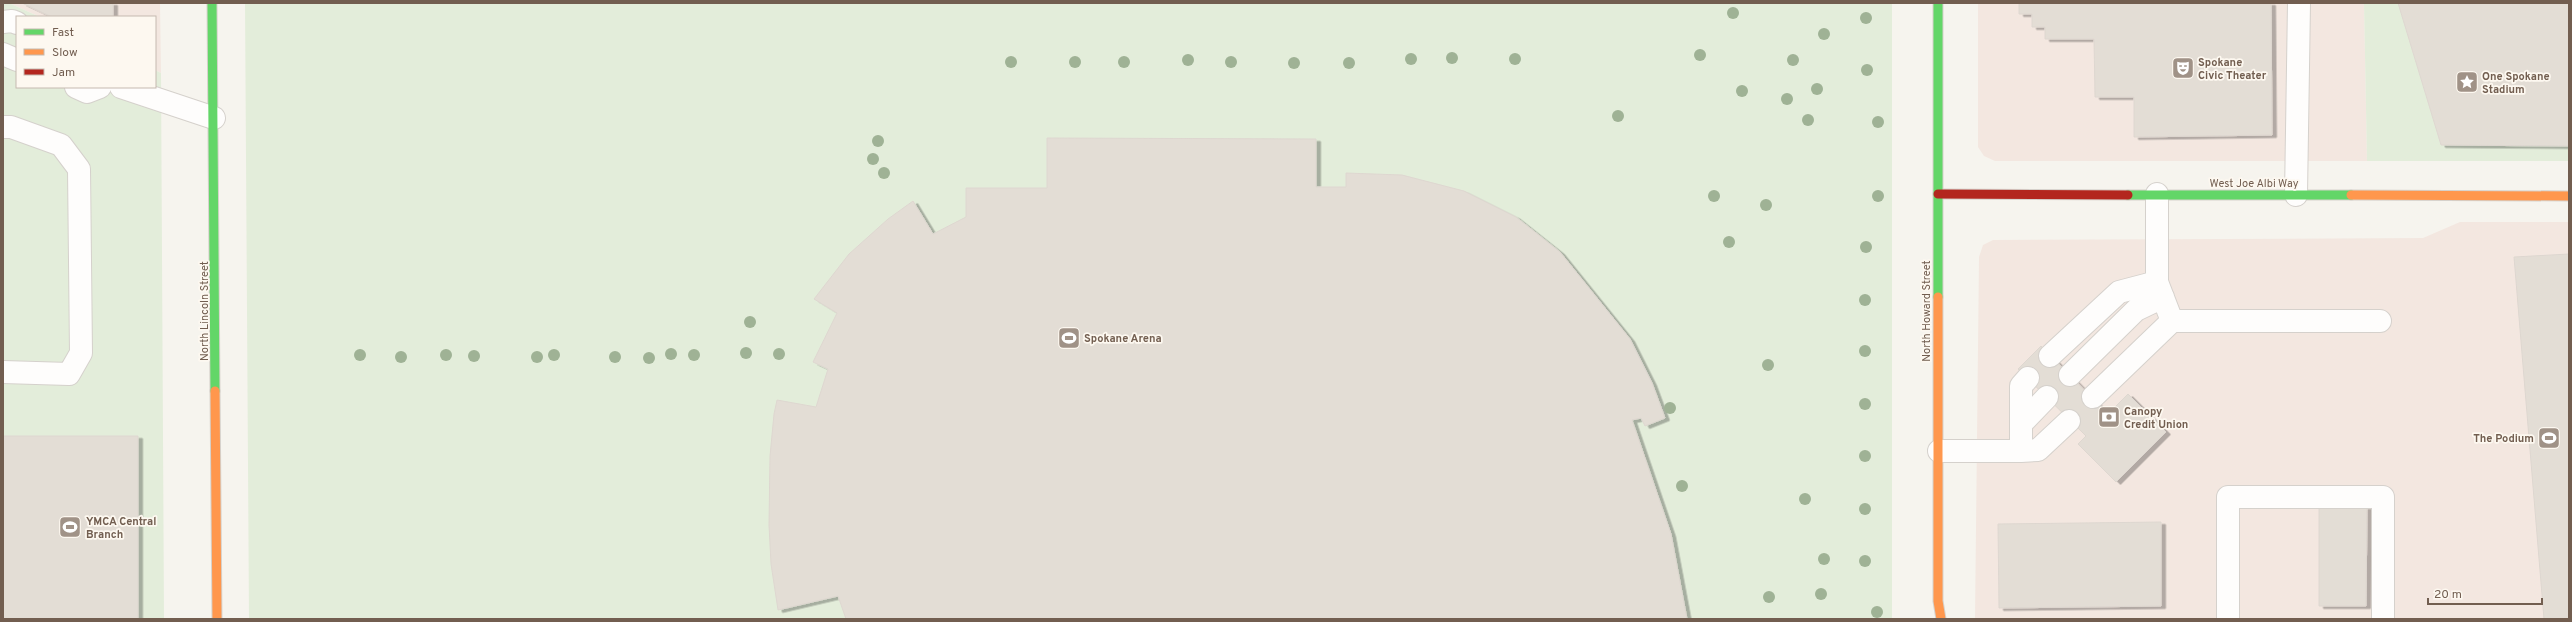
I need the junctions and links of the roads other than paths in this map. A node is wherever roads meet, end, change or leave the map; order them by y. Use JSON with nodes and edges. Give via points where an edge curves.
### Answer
{"nodes":[{"id":1,"x":212,"y":3,"type":"edge"},
{"id":2,"x":1938,"y":3,"type":"edge"},
{"id":3,"x":2299,"y":3,"type":"edge"},
{"id":4,"x":3,"y":22,"type":"edge"},
{"id":5,"x":16,"y":23,"type":"edge"},
{"id":6,"x":3,"y":54,"type":"edge"},
{"id":7,"x":16,"y":60,"type":"edge"},
{"id":8,"x":78,"y":88,"type":"edge"},
{"id":9,"x":97,"y":88,"type":"edge"},
{"id":10,"x":124,"y":88,"type":"edge"},
{"id":11,"x":214,"y":118,"type":"junction"},
{"id":12,"x":3,"y":127,"type":"edge"},
{"id":13,"x":1938,"y":194,"type":"junction"},
{"id":14,"x":2157,"y":194,"type":"junction"},
{"id":15,"x":2296,"y":195,"type":"junction"},
{"id":16,"x":2569,"y":196,"type":"edge"},
{"id":17,"x":2160,"y":289,"type":"junction"},
{"id":18,"x":2172,"y":321,"type":"junction"},
{"id":19,"x":2380,"y":321,"type":"dead end"},
{"id":20,"x":2050,"y":356,"type":"dead end"},
{"id":21,"x":3,"y":372,"type":"edge"},
{"id":22,"x":2070,"y":375,"type":"dead end"},
{"id":23,"x":2028,"y":378,"type":"dead end"},
{"id":24,"x":2047,"y":397,"type":"dead end"},
{"id":25,"x":2093,"y":397,"type":"dead end"},
{"id":26,"x":2069,"y":421,"type":"dead end"},
{"id":27,"x":2021,"y":424,"type":"junction"},
{"id":28,"x":1939,"y":451,"type":"junction"},
{"id":29,"x":2021,"y":451,"type":"junction"},
{"id":30,"x":217,"y":619,"type":"edge"},
{"id":31,"x":1941,"y":619,"type":"edge"},
{"id":32,"x":2228,"y":619,"type":"edge"},
{"id":33,"x":2383,"y":619,"type":"edge"}],
"edges":[{"from":1,"to":11,"type":"street","name":"North Lincoln Street"},
{"from":2,"to":13,"type":"street","name":"North Howard Street"},
{"from":3,"to":15,"type":"lane"},
{"from":4,"to":5,"type":"lane"},
{"from":6,"to":7,"type":"lane"},
{"from":8,"to":9,"type":"lane","via":[[87,92]]},
{"from":10,"to":11,"type":"lane"},
{"from":11,"to":30,"type":"street","name":"North Lincoln Street"},
{"from":12,"to":21,"type":"lane","via":[[11,127],[61,145],[79,169],[80,353],[69,374]]},
{"from":13,"to":14,"type":"street","name":"West Joe Albi Way"},
{"from":13,"to":28,"type":"street","name":"North Howard Street"},
{"from":14,"to":15,"type":"street","name":"West Joe Albi Way"},
{"from":14,"to":17,"type":"lane"},
{"from":15,"to":16,"type":"street","name":"West Joe Albi Way"},
{"from":17,"to":18,"type":"lane"},
{"from":17,"to":20,"type":"lane","via":[[2119,292]]},
{"from":17,"to":22,"type":"lane"},
{"from":18,"to":19,"type":"lane"},
{"from":18,"to":25,"type":"lane"},
{"from":23,"to":27,"type":"lane","via":[[2021,386]]},
{"from":24,"to":27,"type":"lane"},
{"from":26,"to":29,"type":"lane","via":[[2038,450]]},
{"from":27,"to":29,"type":"lane"},
{"from":28,"to":29,"type":"lane"},
{"from":28,"to":31,"type":"street","name":"North Howard Street","via":[[1938,601]]},
{"from":32,"to":33,"type":"lane","via":[[2228,497],[2383,497]]}]}
